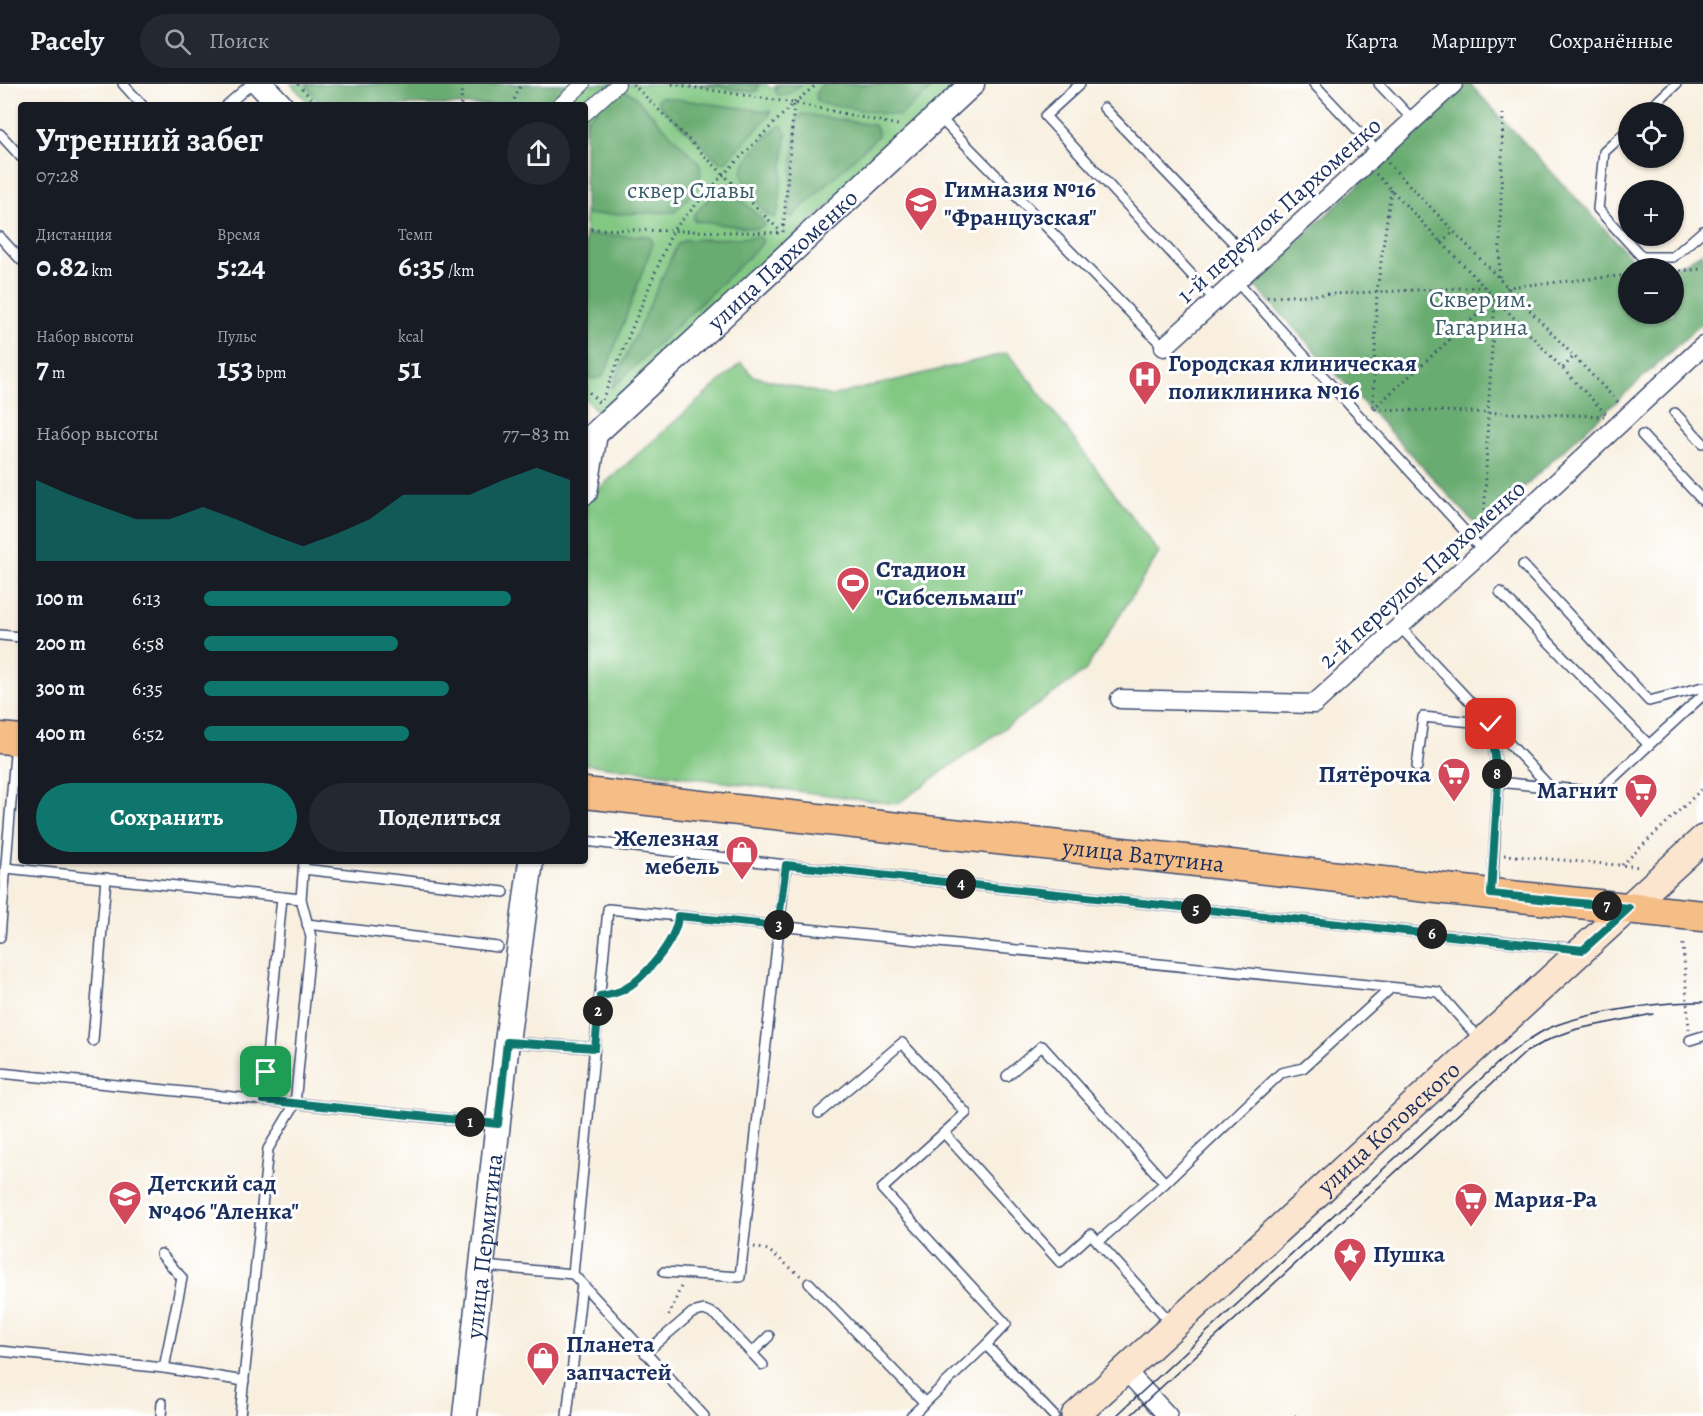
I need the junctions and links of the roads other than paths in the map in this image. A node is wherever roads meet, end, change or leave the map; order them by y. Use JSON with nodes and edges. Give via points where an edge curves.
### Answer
{"nodes":[{"id":1,"x":123,"y":84,"type":"edge"},
{"id":2,"x":250,"y":84,"type":"edge"},
{"id":3,"x":260,"y":84,"type":"edge"},
{"id":4,"x":584,"y":84,"type":"edge"},
{"id":5,"x":618,"y":84,"type":"edge"},
{"id":6,"x":972,"y":84,"type":"edge"},
{"id":7,"x":1080,"y":84,"type":"edge"},
{"id":8,"x":1314,"y":84,"type":"edge"},
{"id":9,"x":1379,"y":84,"type":"edge"},
{"id":10,"x":1453,"y":84,"type":"edge"},
{"id":11,"x":1676,"y":84,"type":"edge"},
{"id":12,"x":139,"y":102,"type":"edge"},
{"id":13,"x":230,"y":102,"type":"edge"},
{"id":14,"x":277,"y":102,"type":"edge"},
{"id":15,"x":563,"y":102,"type":"edge"},
{"id":16,"x":1657,"y":102,"type":"edge"},
{"id":17,"x":1104,"y":108,"type":"dead end"},
{"id":18,"x":588,"y":111,"type":"edge"},
{"id":19,"x":938,"y":116,"type":"junction"},
{"id":20,"x":1413,"y":120,"type":"junction"},
{"id":21,"x":0,"y":134,"type":"edge"},
{"id":22,"x":1618,"y":139,"type":"edge"},
{"id":23,"x":18,"y":154,"type":"edge"},
{"id":24,"x":1371,"y":158,"type":"junction"},
{"id":25,"x":1703,"y":231,"type":"edge"},
{"id":26,"x":0,"y":237,"type":"edge"},
{"id":27,"x":18,"y":257,"type":"edge"},
{"id":28,"x":1254,"y":264,"type":"junction"},
{"id":29,"x":1236,"y":281,"type":"junction"},
{"id":30,"x":1215,"y":300,"type":"junction"},
{"id":31,"x":1164,"y":346,"type":"joint"},
{"id":32,"x":1703,"y":346,"type":"edge"},
{"id":33,"x":1675,"y":413,"type":"dead end"},
{"id":34,"x":590,"y":429,"type":"edge"},
{"id":35,"x":1642,"y":435,"type":"dead end"},
{"id":36,"x":1703,"y":443,"type":"edge"},
{"id":37,"x":588,"y":454,"type":"edge"},
{"id":38,"x":1703,"y":501,"type":"edge"},
{"id":39,"x":1483,"y":551,"type":"junction"},
{"id":40,"x":1523,"y":565,"type":"dead end"},
{"id":41,"x":1500,"y":592,"type":"dead end"},
{"id":42,"x":1400,"y":627,"type":"junction"},
{"id":43,"x":0,"y":635,"type":"edge"},
{"id":44,"x":18,"y":637,"type":"edge"},
{"id":45,"x":1703,"y":687,"type":"edge"},
{"id":46,"x":1703,"y":695,"type":"edge"},
{"id":47,"x":1120,"y":699,"type":"dead end"},
{"id":48,"x":1491,"y":724,"type":"junction"},
{"id":49,"x":13,"y":739,"type":"edge"},
{"id":50,"x":1648,"y":745,"type":"junction"},
{"id":51,"x":1417,"y":767,"type":"dead end"},
{"id":52,"x":1498,"y":782,"type":"junction"},
{"id":53,"x":1550,"y":787,"type":"junction"},
{"id":54,"x":588,"y":793,"type":"edge"},
{"id":55,"x":1703,"y":839,"type":"edge"},
{"id":56,"x":588,"y":841,"type":"edge"},
{"id":57,"x":4,"y":842,"type":"edge"},
{"id":58,"x":531,"y":864,"type":"edge"},
{"id":59,"x":304,"y":865,"type":"edge"},
{"id":60,"x":786,"y":865,"type":"junction"},
{"id":61,"x":6,"y":868,"type":"junction"},
{"id":62,"x":106,"y":878,"type":"junction"},
{"id":63,"x":504,"y":892,"type":"dead end"},
{"id":64,"x":1491,"y":894,"type":"junction"},
{"id":65,"x":282,"y":897,"type":"junction"},
{"id":66,"x":301,"y":899,"type":"junction"},
{"id":67,"x":1629,"y":908,"type":"junction"},
{"id":68,"x":1703,"y":916,"type":"edge"},
{"id":69,"x":307,"y":924,"type":"junction"},
{"id":70,"x":778,"y":926,"type":"junction"},
{"id":71,"x":0,"y":937,"type":"edge"},
{"id":72,"x":498,"y":947,"type":"dead end"},
{"id":73,"x":1583,"y":950,"type":"junction"},
{"id":74,"x":1391,"y":988,"type":"junction"},
{"id":75,"x":1703,"y":1036,"type":"edge"},
{"id":76,"x":1690,"y":1040,"type":"road end"},
{"id":77,"x":93,"y":1041,"type":"dead end"},
{"id":78,"x":507,"y":1042,"type":"junction"},
{"id":79,"x":1482,"y":1043,"type":"junction"},
{"id":80,"x":595,"y":1048,"type":"junction"},
{"id":81,"x":0,"y":1073,"type":"edge"},
{"id":82,"x":1007,"y":1076,"type":"dead end"},
{"id":83,"x":263,"y":1100,"type":"junction"},
{"id":84,"x":295,"y":1104,"type":"junction"},
{"id":85,"x":819,"y":1113,"type":"dead end"},
{"id":86,"x":498,"y":1124,"type":"junction"},
{"id":87,"x":944,"y":1133,"type":"junction"},
{"id":88,"x":1165,"y":1183,"type":"junction"},
{"id":89,"x":1098,"y":1242,"type":"junction"},
{"id":90,"x":161,"y":1254,"type":"dead end"},
{"id":91,"x":483,"y":1266,"type":"junction"},
{"id":92,"x":664,"y":1272,"type":"dead end"},
{"id":93,"x":573,"y":1274,"type":"junction"},
{"id":94,"x":809,"y":1283,"type":"dead end"},
{"id":95,"x":582,"y":1284,"type":"junction"},
{"id":96,"x":1174,"y":1326,"type":"junction"},
{"id":97,"x":769,"y":1336,"type":"dead end"},
{"id":98,"x":986,"y":1345,"type":"junction"},
{"id":99,"x":0,"y":1351,"type":"edge"},
{"id":100,"x":645,"y":1353,"type":"junction"},
{"id":101,"x":752,"y":1353,"type":"junction"},
{"id":102,"x":763,"y":1365,"type":"dead end"},
{"id":103,"x":164,"y":1368,"type":"junction"},
{"id":104,"x":1125,"y":1370,"type":"junction"},
{"id":105,"x":243,"y":1381,"type":"junction"},
{"id":106,"x":162,"y":1403,"type":"dead end"},
{"id":107,"x":925,"y":1403,"type":"junction"},
{"id":108,"x":161,"y":1416,"type":"edge"},
{"id":109,"x":240,"y":1416,"type":"edge"},
{"id":110,"x":465,"y":1416,"type":"edge"},
{"id":111,"x":567,"y":1416,"type":"edge"},
{"id":112,"x":704,"y":1416,"type":"edge"},
{"id":113,"x":911,"y":1416,"type":"edge"},
{"id":114,"x":1054,"y":1416,"type":"edge"},
{"id":115,"x":1075,"y":1416,"type":"edge"},
{"id":116,"x":1168,"y":1416,"type":"edge"}],
"edges":[{"from":1,"to":12,"type":"lane"},
{"from":2,"to":13,"type":"lane"},
{"from":3,"to":14,"type":"street"},
{"from":4,"to":15,"type":"street"},
{"from":5,"to":18,"type":"street"},
{"from":6,"to":19,"type":"street","name":"улица Пархоменко"},
{"from":7,"to":30,"type":"lane","via":[[1045,116]]},
{"from":8,"to":24,"type":"lane"},
{"from":9,"to":20,"type":"lane"},
{"from":10,"to":20,"type":"street","name":"1-й переулок Пархоменко"},
{"from":11,"to":16,"type":"lane"},
{"from":17,"to":28,"type":"lane"},
{"from":19,"to":31,"type":"lane"},
{"from":19,"to":34,"type":"street","name":"улица Пархоменко"},
{"from":20,"to":24,"type":"street","name":"1-й переулок Пархоменко"},
{"from":21,"to":23,"type":"lane"},
{"from":22,"to":25,"type":"lane","via":[[1604,152],[1598,209],[1641,257],[1673,257]]},
{"from":24,"to":28,"type":"street","name":"1-й переулок Пархоменко"},
{"from":26,"to":27,"type":"lane"},
{"from":28,"to":29,"type":"street","name":"1-й переулок Пархоменко"},
{"from":29,"to":30,"type":"street","name":"1-й переулок Пархоменко"},
{"from":29,"to":39,"type":"lane"},
{"from":30,"to":31,"type":"street","name":"1-й переулок Пархоменко"},
{"from":32,"to":39,"type":"street","name":"2-й переулок Пархоменко"},
{"from":33,"to":36,"type":"lane"},
{"from":34,"to":37,"type":"street"},
{"from":35,"to":38,"type":"lane"},
{"from":39,"to":42,"type":"street","name":"2-й переулок Пархоменко"},
{"from":40,"to":45,"type":"lane","via":[[1649,701]]},
{"from":41,"to":50,"type":"lane"},
{"from":42,"to":47,"type":"street","name":"2-й переулок Пархоменко","via":[[1314,704]]},
{"from":42,"to":48,"type":"lane"},
{"from":43,"to":44,"type":"lane"},
{"from":46,"to":50,"type":"lane"},
{"from":48,"to":51,"type":"lane","via":[[1423,717]]},
{"from":48,"to":52,"type":"lane"},
{"from":48,"to":53,"type":"lane"},
{"from":49,"to":57,"type":"lane"},
{"from":50,"to":53,"type":"lane","via":[[1598,792]]},
{"from":52,"to":53,"type":"lane"},
{"from":52,"to":64,"type":"lane"},
{"from":54,"to":64,"type":"main road","name":"улица Ватутина"},
{"from":55,"to":67,"type":"main road","name":"улица Котовского"},
{"from":56,"to":60,"type":"lane"},
{"from":57,"to":61,"type":"lane"},
{"from":58,"to":78,"type":"street","name":"улица Пермитина"},
{"from":59,"to":63,"type":"lane"},
{"from":59,"to":66,"type":"lane"},
{"from":60,"to":70,"type":"lane"},
{"from":60,"to":73,"type":"lane"},
{"from":61,"to":62,"type":"lane"},
{"from":61,"to":71,"type":"lane"},
{"from":62,"to":65,"type":"lane"},
{"from":62,"to":77,"type":"lane"},
{"from":64,"to":67,"type":"main road","name":"улица Ватутина"},
{"from":65,"to":66,"type":"lane"},
{"from":65,"to":83,"type":"lane"},
{"from":66,"to":69,"type":"lane"},
{"from":67,"to":68,"type":"main road","name":"улица Ватутина"},
{"from":67,"to":73,"type":"main road","name":"улица Котовского"},
{"from":69,"to":72,"type":"lane"},
{"from":69,"to":84,"type":"lane","via":[[310,937]]},
{"from":70,"to":74,"type":"lane"},
{"from":70,"to":80,"type":"lane","via":[[608,909]]},
{"from":70,"to":92,"type":"lane","via":[[741,1277]]},
{"from":73,"to":79,"type":"main road","name":"улица Котовского"},
{"from":74,"to":79,"type":"lane","via":[[1437,992]]},
{"from":74,"to":88,"type":"lane","via":[[1303,1068],[1281,1073]]},
{"from":75,"to":76,"type":"lane"},
{"from":78,"to":80,"type":"lane"},
{"from":78,"to":86,"type":"street","name":"улица Пермитина"},
{"from":79,"to":96,"type":"main road","name":"улица Котовского"},
{"from":80,"to":93,"type":"lane"},
{"from":81,"to":83,"type":"lane"},
{"from":82,"to":88,"type":"lane","via":[[1042,1046]]},
{"from":83,"to":84,"type":"lane"},
{"from":84,"to":86,"type":"lane"},
{"from":84,"to":105,"type":"lane","via":[[268,1149]]},
{"from":85,"to":87,"type":"lane","via":[[902,1043],[966,1113]]},
{"from":86,"to":91,"type":"street","name":"улица Пермитина"},
{"from":87,"to":89,"type":"lane","via":[[1060,1262],[1091,1234]]},
{"from":87,"to":98,"type":"lane","via":[[882,1189],[1006,1324]]},
{"from":88,"to":89,"type":"lane"},
{"from":89,"to":96,"type":"lane"},
{"from":90,"to":103,"type":"lane","via":[[182,1278]]},
{"from":91,"to":93,"type":"lane"},
{"from":91,"to":110,"type":"street","name":"улица Пермитина"},
{"from":93,"to":95,"type":"lane"},
{"from":94,"to":107,"type":"lane"},
{"from":95,"to":100,"type":"lane"},
{"from":95,"to":111,"type":"lane"},
{"from":96,"to":104,"type":"main road","name":"улица Котовского"},
{"from":97,"to":101,"type":"lane"},
{"from":98,"to":107,"type":"lane"},
{"from":98,"to":114,"type":"lane"},
{"from":99,"to":103,"type":"lane"},
{"from":100,"to":101,"type":"lane","via":[[692,1313],[704,1310],[716,1315]]},
{"from":100,"to":112,"type":"lane"},
{"from":101,"to":102,"type":"lane"},
{"from":103,"to":105,"type":"lane"},
{"from":104,"to":115,"type":"main road","name":"улица Котовского"},
{"from":104,"to":116,"type":"street"},
{"from":105,"to":109,"type":"lane"},
{"from":106,"to":108,"type":"lane"},
{"from":107,"to":113,"type":"lane"}]}
